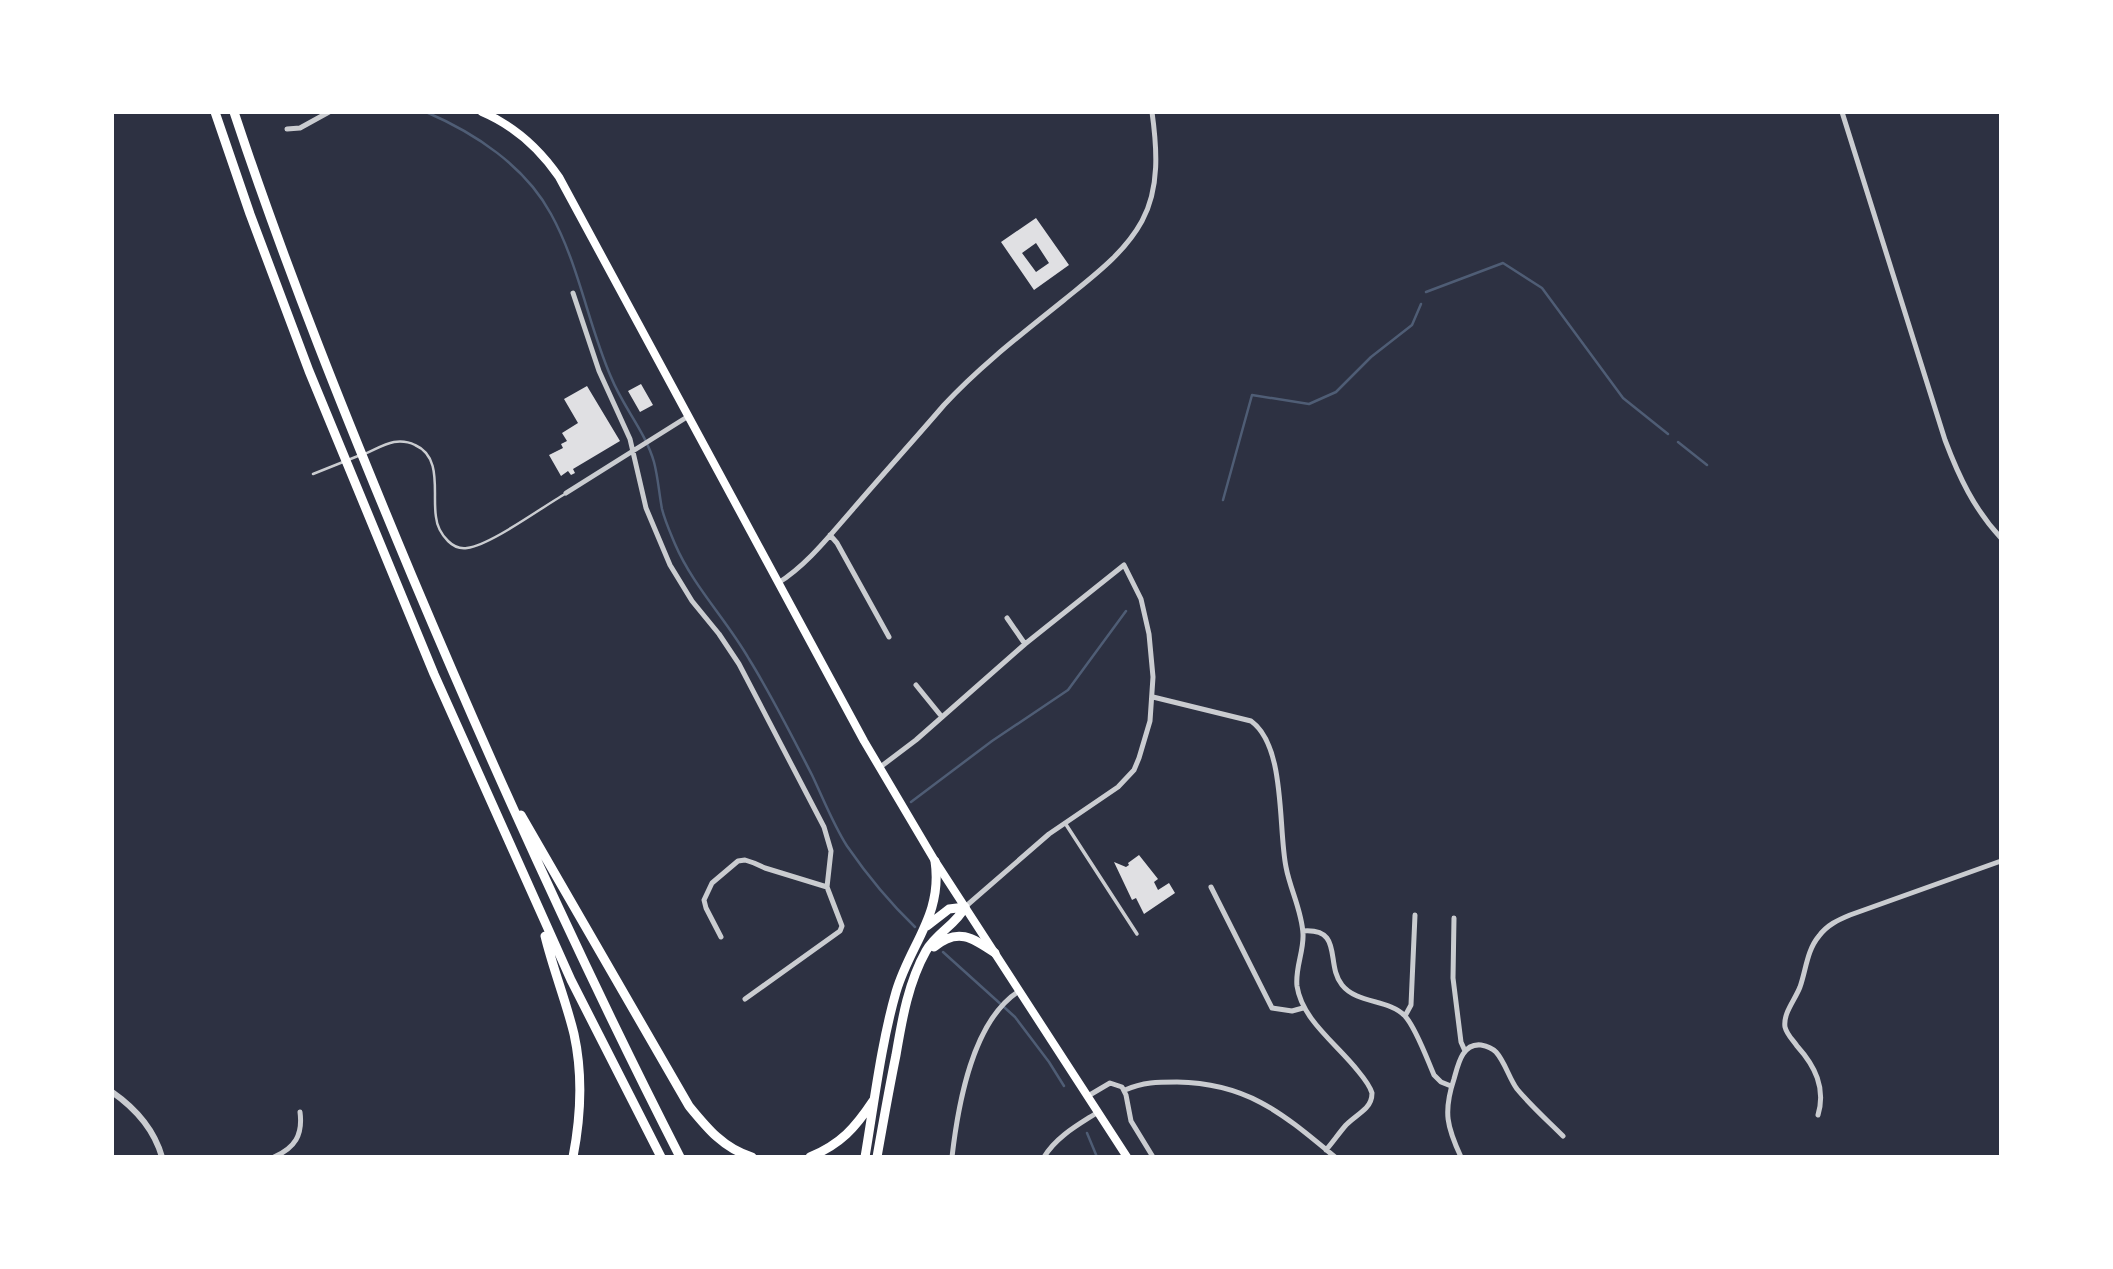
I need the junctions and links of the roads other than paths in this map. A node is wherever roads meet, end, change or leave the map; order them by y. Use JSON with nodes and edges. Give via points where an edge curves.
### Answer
{"nodes":[{"id":1,"x":215,"y":112,"type":"edge"},
{"id":2,"x":234,"y":112,"type":"edge"},
{"id":3,"x":329,"y":112,"type":"edge"},
{"id":4,"x":482,"y":112,"type":"edge"},
{"id":5,"x":1152,"y":112,"type":"edge"},
{"id":6,"x":1842,"y":112,"type":"edge"},
{"id":7,"x":287,"y":129,"type":"dead end"},
{"id":8,"x":573,"y":293,"type":"dead end"},
{"id":9,"x":688,"y":417,"type":"junction"},
{"id":10,"x":632,"y":452,"type":"junction"},
{"id":11,"x":313,"y":474,"type":"dead end"},
{"id":12,"x":566,"y":493,"type":"joint"},
{"id":13,"x":830,"y":535,"type":"junction"},
{"id":14,"x":2001,"y":538,"type":"edge"},
{"id":15,"x":780,"y":582,"type":"junction"},
{"id":16,"x":1007,"y":618,"type":"dead end"},
{"id":17,"x":889,"y":637,"type":"dead end"},
{"id":18,"x":1025,"y":644,"type":"junction"},
{"id":19,"x":916,"y":685,"type":"dead end"},
{"id":20,"x":1153,"y":697,"type":"junction"},
{"id":21,"x":942,"y":717,"type":"junction"},
{"id":22,"x":879,"y":768,"type":"junction"},
{"id":23,"x":506,"y":792,"type":"junction"},
{"id":24,"x":1065,"y":823,"type":"junction"},
{"id":25,"x":935,"y":861,"type":"junction"},
{"id":26,"x":2001,"y":861,"type":"edge"},
{"id":27,"x":827,"y":887,"type":"junction"},
{"id":28,"x":1211,"y":887,"type":"dead end"},
{"id":29,"x":965,"y":907,"type":"junction"},
{"id":30,"x":540,"y":914,"type":"junction"},
{"id":31,"x":1415,"y":915,"type":"dead end"},
{"id":32,"x":1454,"y":918,"type":"dead end"},
{"id":33,"x":925,"y":927,"type":"junction"},
{"id":34,"x":1303,"y":931,"type":"junction"},
{"id":35,"x":1137,"y":934,"type":"dead end"},
{"id":36,"x":721,"y":937,"type":"dead end"},
{"id":37,"x":995,"y":953,"type":"junction"},
{"id":38,"x":921,"y":961,"type":"junction"},
{"id":39,"x":1019,"y":991,"type":"junction"},
{"id":40,"x":745,"y":999,"type":"dead end"},
{"id":41,"x":1303,"y":1008,"type":"junction"},
{"id":42,"x":1405,"y":1016,"type":"junction"},
{"id":43,"x":1465,"y":1051,"type":"junction"},
{"id":44,"x":1451,"y":1086,"type":"junction"},
{"id":45,"x":1125,"y":1090,"type":"junction"},
{"id":46,"x":112,"y":1092,"type":"edge"},
{"id":47,"x":1088,"y":1096,"type":"junction"},
{"id":48,"x":875,"y":1098,"type":"junction"},
{"id":49,"x":300,"y":1112,"type":"dead end"},
{"id":50,"x":1098,"y":1112,"type":"junction"},
{"id":51,"x":1818,"y":1115,"type":"dead end"},
{"id":52,"x":1563,"y":1136,"type":"dead end"},
{"id":53,"x":1326,"y":1150,"type":"junction"},
{"id":54,"x":162,"y":1157,"type":"edge"},
{"id":55,"x":274,"y":1157,"type":"edge"},
{"id":56,"x":573,"y":1157,"type":"edge"},
{"id":57,"x":661,"y":1157,"type":"edge"},
{"id":58,"x":680,"y":1157,"type":"edge"},
{"id":59,"x":752,"y":1157,"type":"edge"},
{"id":60,"x":810,"y":1157,"type":"edge"},
{"id":61,"x":865,"y":1157,"type":"edge"},
{"id":62,"x":877,"y":1157,"type":"edge"},
{"id":63,"x":953,"y":1157,"type":"edge"},
{"id":64,"x":1044,"y":1157,"type":"edge"},
{"id":65,"x":1127,"y":1157,"type":"edge"},
{"id":66,"x":1153,"y":1157,"type":"edge"},
{"id":67,"x":1335,"y":1157,"type":"edge"},
{"id":68,"x":1461,"y":1157,"type":"edge"}],
"edges":[{"from":1,"to":30,"type":"highway","via":[[354,482]]},
{"from":2,"to":23,"type":"highway","via":[[334,384]]},
{"from":3,"to":7,"type":"street","via":[[300,128]]},
{"from":4,"to":9,"type":"main road","via":[[521,134],[550,163]]},
{"from":5,"to":13,"type":"street","via":[[1154,185],[1142,221],[1128,241],[965,384]]},
{"from":6,"to":14,"type":"street","via":[[1945,440],[1967,492]]},
{"from":8,"to":10,"type":"street"},
{"from":9,"to":10,"type":"street"},
{"from":9,"to":15,"type":"main road"},
{"from":10,"to":12,"type":"street"},
{"from":10,"to":27,"type":"street","via":[[649,518],[670,565],[739,664],[824,827],[831,851]]},
{"from":11,"to":12,"type":"lane","via":[[393,442],[413,443],[428,456],[435,475],[439,530],[463,548],[481,544]]},
{"from":13,"to":15,"type":"street"},
{"from":13,"to":17,"type":"street"},
{"from":15,"to":22,"type":"main road"},
{"from":16,"to":18,"type":"street"},
{"from":18,"to":20,"type":"street","via":[[1124,565],[1144,611]]},
{"from":18,"to":21,"type":"street"},
{"from":19,"to":21,"type":"street"},
{"from":20,"to":24,"type":"street","via":[[1134,769],[1118,787]]},
{"from":20,"to":34,"type":"street","via":[[1255,724],[1265,738],[1278,786],[1286,867]]},
{"from":21,"to":22,"type":"street"},
{"from":22,"to":25,"type":"main road"},
{"from":23,"to":58,"type":"highway"},
{"from":23,"to":59,"type":"highway","via":[[690,1106],[716,1138]]},
{"from":24,"to":29,"type":"street"},
{"from":24,"to":35,"type":"street"},
{"from":25,"to":29,"type":"main road"},
{"from":25,"to":33,"type":"highway","via":[[935,901]]},
{"from":26,"to":51,"type":"street","via":[[1850,915],[1819,934],[1785,1019],[1788,1034],[1820,1083]]},
{"from":27,"to":36,"type":"street","via":[[738,861],[712,883],[704,900]]},
{"from":27,"to":40,"type":"street","via":[[841,919],[840,931]]},
{"from":28,"to":41,"type":"street","via":[[1272,1008]]},
{"from":29,"to":33,"type":"highway","via":[[949,909]]},
{"from":29,"to":37,"type":"main road"},
{"from":29,"to":38,"type":"highway"},
{"from":30,"to":56,"type":"highway","via":[[574,1035],[580,1074]]},
{"from":30,"to":57,"type":"highway"},
{"from":31,"to":42,"type":"street","via":[[1411,1005]]},
{"from":32,"to":43,"type":"street","via":[[1453,978]]},
{"from":33,"to":48,"type":"highway","via":[[896,992]]},
{"from":34,"to":41,"type":"street","via":[[1297,971]]},
{"from":34,"to":42,"type":"street","via":[[1327,938],[1339,980],[1347,990]]},
{"from":37,"to":38,"type":"highway","via":[[976,940],[958,936],[945,939]]},
{"from":37,"to":39,"type":"main road"},
{"from":38,"to":62,"type":"highway","via":[[904,1011]]},
{"from":39,"to":47,"type":"main road"},
{"from":39,"to":63,"type":"street","via":[[988,1025],[967,1075]]},
{"from":41,"to":53,"type":"street","via":[[1356,1068],[1372,1094],[1367,1107]]},
{"from":42,"to":44,"type":"street","via":[[1434,1075]]},
{"from":43,"to":44,"type":"street"},
{"from":43,"to":52,"type":"street","via":[[1476,1045],[1495,1051],[1519,1091]]},
{"from":44,"to":68,"type":"street","via":[[1447,1116]]},
{"from":45,"to":47,"type":"street","via":[[1110,1083]]},
{"from":45,"to":53,"type":"street","via":[[1154,1082],[1221,1086],[1271,1108]]},
{"from":45,"to":66,"type":"street","via":[[1131,1121]]},
{"from":46,"to":54,"type":"street","via":[[148,1125]]},
{"from":47,"to":50,"type":"main road"},
{"from":48,"to":60,"type":"highway","via":[[836,1144]]},
{"from":48,"to":61,"type":"highway"},
{"from":49,"to":55,"type":"street","via":[[298,1140]]},
{"from":50,"to":64,"type":"street","via":[[1062,1136]]},
{"from":50,"to":65,"type":"main road"},
{"from":53,"to":67,"type":"street"}]}
